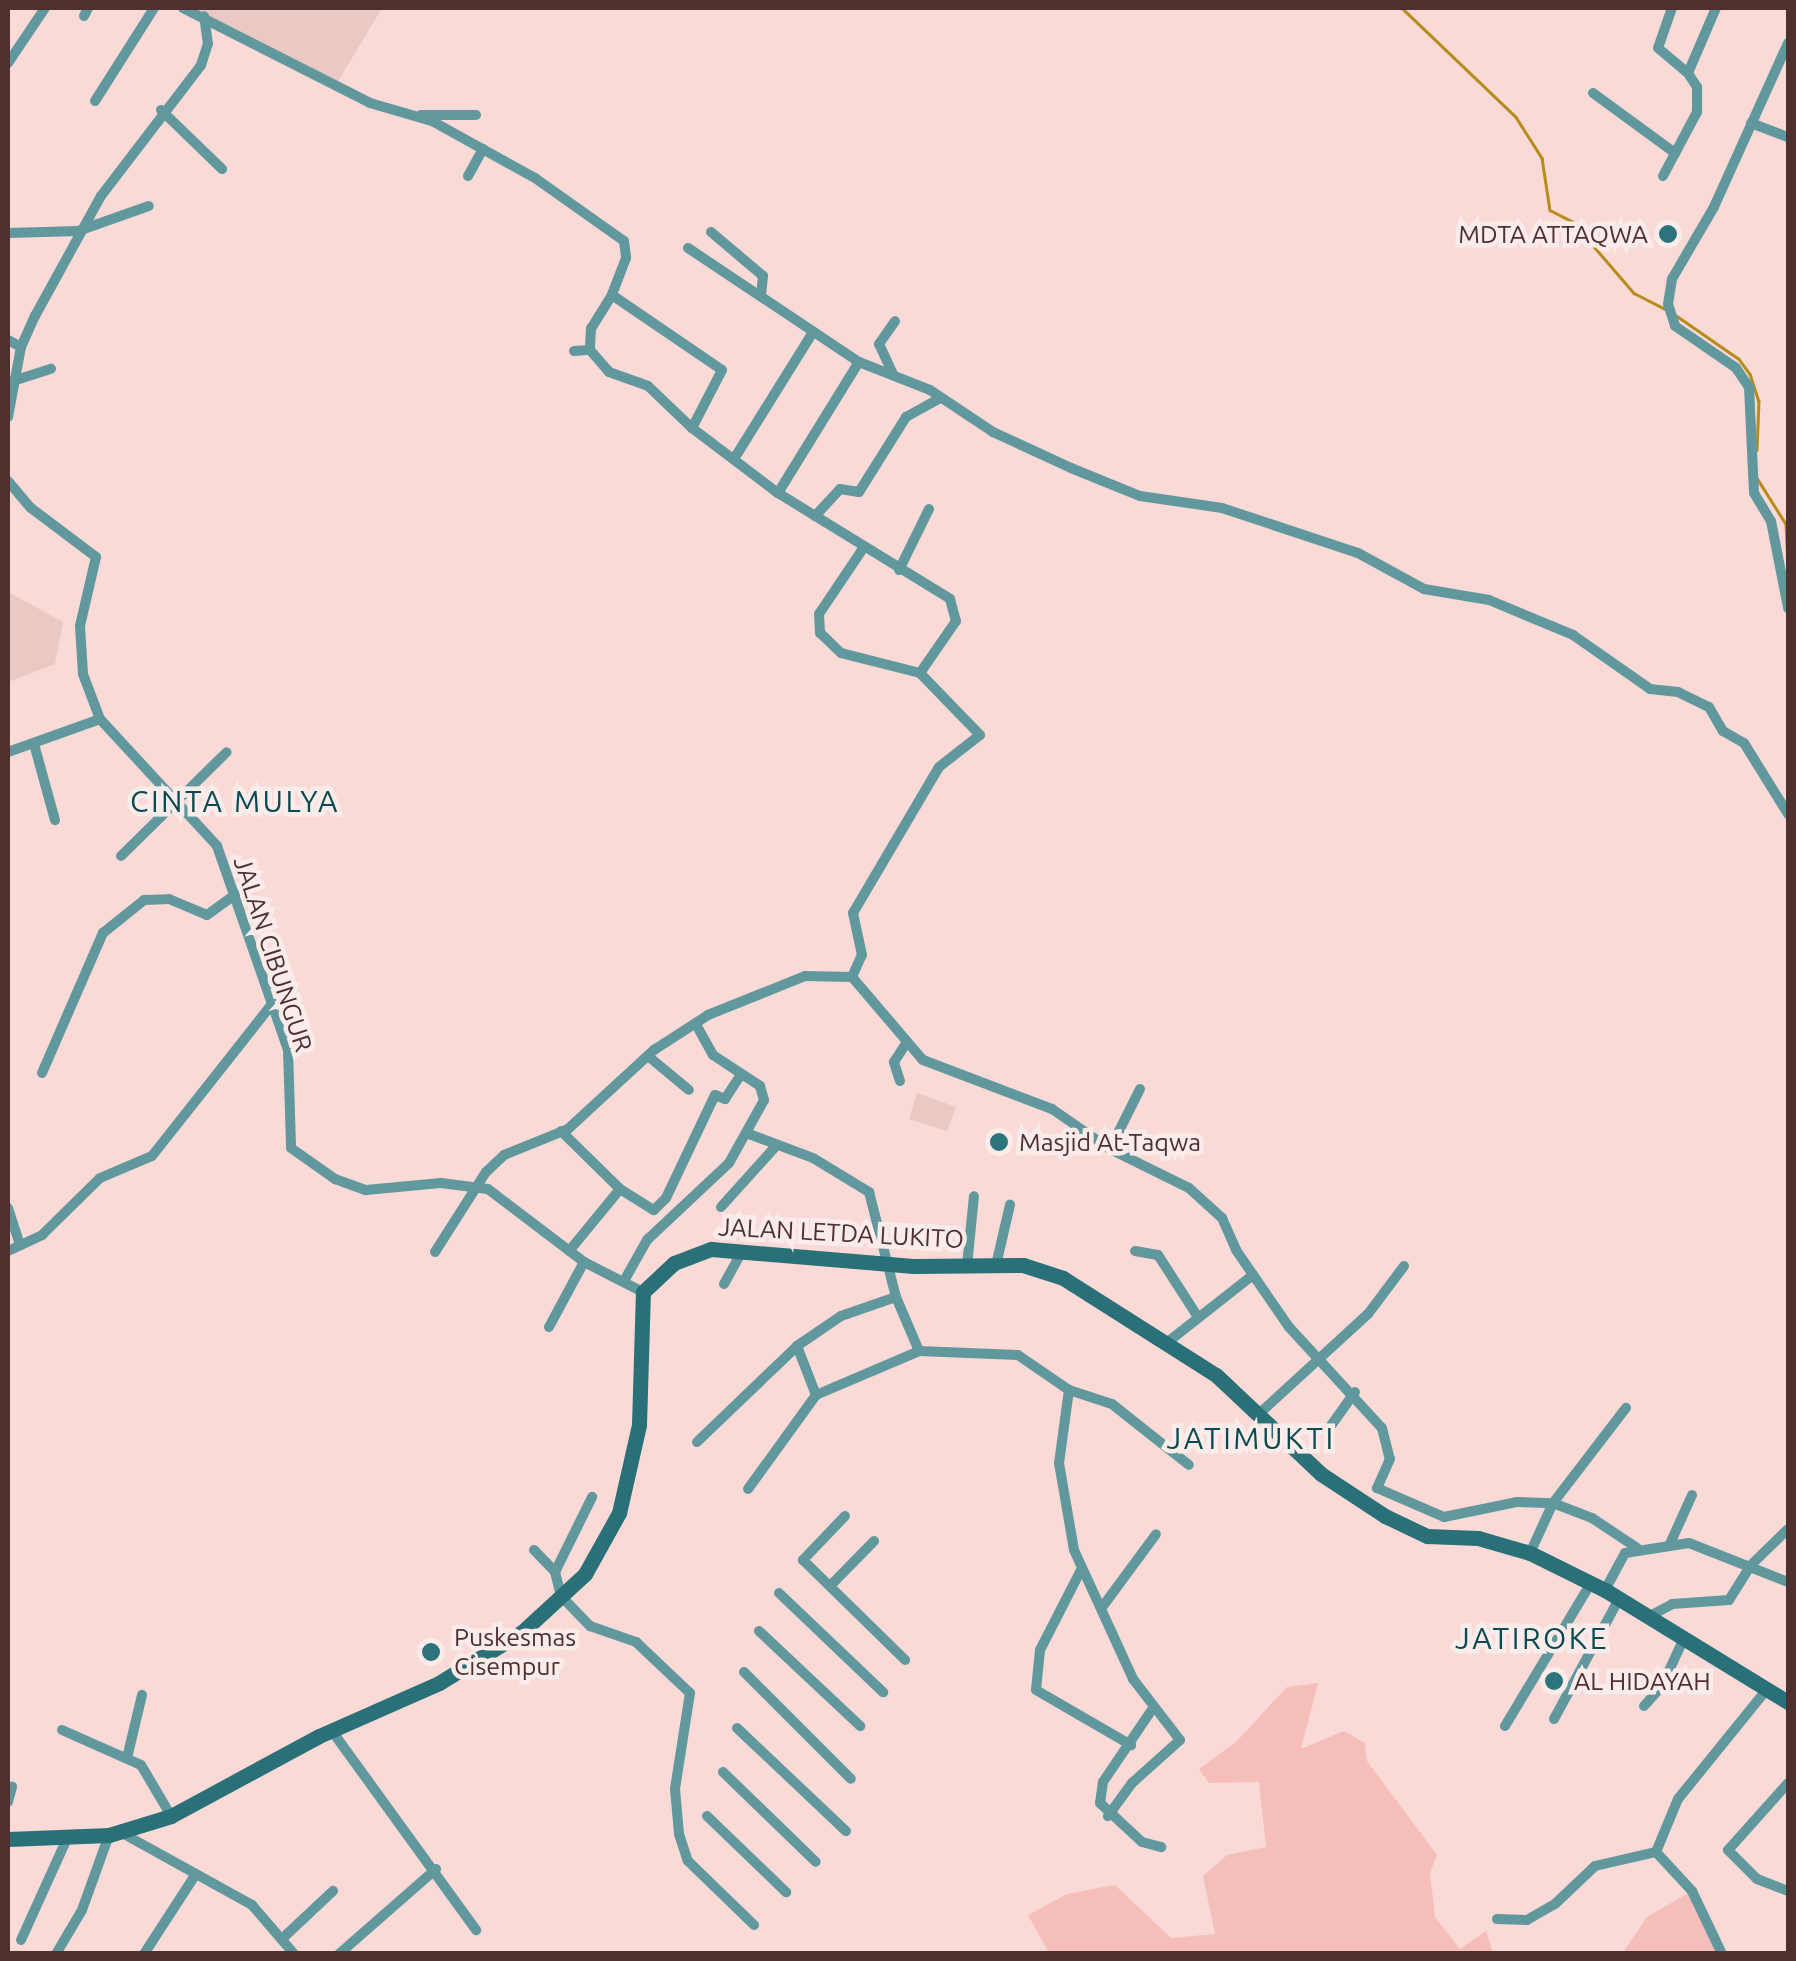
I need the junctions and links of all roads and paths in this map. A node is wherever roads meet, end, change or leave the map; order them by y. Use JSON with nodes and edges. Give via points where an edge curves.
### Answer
{"nodes":[{"id":1,"x":45,"y":8,"type":"edge"},
{"id":2,"x":154,"y":8,"type":"edge"},
{"id":3,"x":184,"y":8,"type":"edge"},
{"id":4,"x":1672,"y":8,"type":"edge"},
{"id":5,"x":1716,"y":8,"type":"edge"},
{"id":6,"x":204,"y":16,"type":"junction"},
{"id":7,"x":1788,"y":44,"type":"edge"},
{"id":8,"x":8,"y":64,"type":"edge"},
{"id":9,"x":1688,"y":73,"type":"junction"},
{"id":10,"x":1593,"y":92,"type":"dead end"},
{"id":11,"x":95,"y":101,"type":"dead end"},
{"id":12,"x":161,"y":110,"type":"junction"},
{"id":13,"x":420,"y":115,"type":"junction"},
{"id":14,"x":476,"y":115,"type":"dead end"},
{"id":15,"x":1751,"y":122,"type":"junction"},
{"id":16,"x":1788,"y":137,"type":"edge"},
{"id":17,"x":484,"y":148,"type":"junction"},
{"id":18,"x":1674,"y":153,"type":"junction"},
{"id":19,"x":222,"y":168,"type":"dead end"},
{"id":20,"x":468,"y":176,"type":"dead end"},
{"id":21,"x":1663,"y":176,"type":"dead end"},
{"id":22,"x":149,"y":206,"type":"dead end"},
{"id":23,"x":78,"y":231,"type":"junction"},
{"id":24,"x":711,"y":232,"type":"dead end"},
{"id":25,"x":8,"y":233,"type":"edge"},
{"id":26,"x":688,"y":248,"type":"dead end"},
{"id":27,"x":761,"y":294,"type":"junction"},
{"id":28,"x":612,"y":295,"type":"junction"},
{"id":29,"x":895,"y":321,"type":"dead end"},
{"id":30,"x":813,"y":332,"type":"junction"},
{"id":31,"x":8,"y":340,"type":"edge"},
{"id":32,"x":21,"y":347,"type":"junction"},
{"id":33,"x":590,"y":350,"type":"junction"},
{"id":34,"x":574,"y":352,"type":"dead end"},
{"id":35,"x":859,"y":362,"type":"junction"},
{"id":36,"x":51,"y":368,"type":"dead end"},
{"id":37,"x":893,"y":374,"type":"junction"},
{"id":38,"x":12,"y":381,"type":"junction"},
{"id":39,"x":940,"y":398,"type":"junction"},
{"id":40,"x":8,"y":417,"type":"edge"},
{"id":41,"x":692,"y":428,"type":"junction"},
{"id":42,"x":734,"y":459,"type":"junction"},
{"id":43,"x":8,"y":480,"type":"edge"},
{"id":44,"x":778,"y":494,"type":"junction"},
{"id":45,"x":929,"y":510,"type":"dead end"},
{"id":46,"x":816,"y":516,"type":"junction"},
{"id":47,"x":864,"y":547,"type":"junction"},
{"id":48,"x":899,"y":570,"type":"junction"},
{"id":49,"x":1788,"y":608,"type":"edge"},
{"id":50,"x":920,"y":674,"type":"junction"},
{"id":51,"x":100,"y":719,"type":"junction"},
{"id":52,"x":34,"y":744,"type":"junction"},
{"id":53,"x":8,"y":752,"type":"edge"},
{"id":54,"x":227,"y":752,"type":"dead end"},
{"id":55,"x":179,"y":806,"type":"junction"},
{"id":56,"x":1788,"y":814,"type":"edge"},
{"id":57,"x":56,"y":820,"type":"dead end"},
{"id":58,"x":121,"y":856,"type":"dead end"},
{"id":59,"x":236,"y":894,"type":"junction"},
{"id":60,"x":852,"y":978,"type":"junction"},
{"id":61,"x":273,"y":1004,"type":"junction"},
{"id":62,"x":696,"y":1024,"type":"junction"},
{"id":63,"x":904,"y":1045,"type":"junction"},
{"id":64,"x":648,"y":1056,"type":"junction"},
{"id":65,"x":42,"y":1072,"type":"dead end"},
{"id":66,"x":740,"y":1076,"type":"junction"},
{"id":67,"x":900,"y":1081,"type":"dead end"},
{"id":68,"x":993,"y":1082,"type":"junction"},
{"id":69,"x":689,"y":1090,"type":"dead end"},
{"id":70,"x":1140,"y":1090,"type":"dead end"},
{"id":71,"x":984,"y":1095,"type":"dead end"},
{"id":72,"x":561,"y":1130,"type":"junction"},
{"id":73,"x":749,"y":1134,"type":"junction"},
{"id":74,"x":776,"y":1146,"type":"junction"},
{"id":75,"x":1110,"y":1150,"type":"junction"},
{"id":76,"x":474,"y":1184,"type":"junction"},
{"id":77,"x":620,"y":1189,"type":"junction"},
{"id":78,"x":974,"y":1196,"type":"dead end"},
{"id":79,"x":1010,"y":1205,"type":"dead end"},
{"id":80,"x":721,"y":1207,"type":"dead end"},
{"id":81,"x":8,"y":1208,"type":"edge"},
{"id":82,"x":18,"y":1241,"type":"junction"},
{"id":83,"x":8,"y":1250,"type":"edge"},
{"id":84,"x":743,"y":1250,"type":"junction"},
{"id":85,"x":1135,"y":1250,"type":"dead end"},
{"id":86,"x":569,"y":1251,"type":"junction"},
{"id":87,"x":435,"y":1252,"type":"dead end"},
{"id":88,"x":584,"y":1262,"type":"junction"},
{"id":89,"x":888,"y":1264,"type":"junction"},
{"id":90,"x":996,"y":1265,"type":"junction"},
{"id":91,"x":968,"y":1266,"type":"junction"},
{"id":92,"x":1404,"y":1266,"type":"dead end"},
{"id":93,"x":1253,"y":1274,"type":"junction"},
{"id":94,"x":624,"y":1281,"type":"junction"},
{"id":95,"x":724,"y":1284,"type":"dead end"},
{"id":96,"x":643,"y":1292,"type":"junction"},
{"id":97,"x":896,"y":1297,"type":"junction"},
{"id":98,"x":1196,"y":1314,"type":"junction"},
{"id":99,"x":549,"y":1328,"type":"dead end"},
{"id":100,"x":1169,"y":1341,"type":"junction"},
{"id":101,"x":797,"y":1346,"type":"junction"},
{"id":102,"x":919,"y":1351,"type":"junction"},
{"id":103,"x":1317,"y":1355,"type":"junction"},
{"id":104,"x":1068,"y":1390,"type":"junction"},
{"id":105,"x":1355,"y":1392,"type":"junction"},
{"id":106,"x":816,"y":1396,"type":"junction"},
{"id":107,"x":1626,"y":1408,"type":"dead end"},
{"id":108,"x":1261,"y":1412,"type":"junction"},
{"id":109,"x":1330,"y":1427,"type":"dead end"},
{"id":110,"x":698,"y":1442,"type":"dead end"},
{"id":111,"x":1189,"y":1465,"type":"dead end"},
{"id":112,"x":748,"y":1488,"type":"dead end"},
{"id":113,"x":1377,"y":1488,"type":"junction"},
{"id":114,"x":1692,"y":1496,"type":"dead end"},
{"id":115,"x":592,"y":1497,"type":"dead end"},
{"id":116,"x":1553,"y":1503,"type":"junction"},
{"id":117,"x":1369,"y":1505,"type":"junction"},
{"id":118,"x":845,"y":1516,"type":"dead end"},
{"id":119,"x":1788,"y":1529,"type":"edge"},
{"id":120,"x":1156,"y":1534,"type":"dead end"},
{"id":121,"x":874,"y":1540,"type":"dead end"},
{"id":122,"x":1669,"y":1546,"type":"junction"},
{"id":123,"x":1637,"y":1548,"type":"junction"},
{"id":124,"x":534,"y":1550,"type":"dead end"},
{"id":125,"x":1530,"y":1553,"type":"junction"},
{"id":126,"x":1751,"y":1565,"type":"junction"},
{"id":127,"x":1082,"y":1568,"type":"junction"},
{"id":128,"x":555,"y":1572,"type":"junction"},
{"id":129,"x":1788,"y":1582,"type":"edge"},
{"id":130,"x":830,"y":1586,"type":"junction"},
{"id":131,"x":1605,"y":1590,"type":"junction"},
{"id":132,"x":779,"y":1593,"type":"dead end"},
{"id":133,"x":561,"y":1596,"type":"junction"},
{"id":134,"x":1103,"y":1606,"type":"junction"},
{"id":135,"x":1646,"y":1618,"type":"junction"},
{"id":136,"x":759,"y":1631,"type":"dead end"},
{"id":137,"x":1684,"y":1638,"type":"junction"},
{"id":138,"x":905,"y":1660,"type":"dead end"},
{"id":139,"x":744,"y":1672,"type":"dead end"},
{"id":140,"x":759,"y":1688,"type":"junction"},
{"id":141,"x":1768,"y":1688,"type":"junction"},
{"id":142,"x":883,"y":1692,"type":"dead end"},
{"id":143,"x":142,"y":1695,"type":"dead end"},
{"id":144,"x":1788,"y":1702,"type":"edge"},
{"id":145,"x":1644,"y":1706,"type":"dead end"},
{"id":146,"x":1151,"y":1711,"type":"junction"},
{"id":147,"x":1554,"y":1719,"type":"dead end"},
{"id":148,"x":860,"y":1726,"type":"dead end"},
{"id":149,"x":1505,"y":1726,"type":"dead end"},
{"id":150,"x":737,"y":1728,"type":"dead end"},
{"id":151,"x":62,"y":1730,"type":"dead end"},
{"id":152,"x":332,"y":1731,"type":"junction"},
{"id":153,"x":1131,"y":1744,"type":"junction"},
{"id":154,"x":127,"y":1758,"type":"junction"},
{"id":155,"x":723,"y":1772,"type":"dead end"},
{"id":156,"x":1788,"y":1783,"type":"edge"},
{"id":157,"x":12,"y":1787,"type":"dead end"},
{"id":158,"x":8,"y":1802,"type":"edge"},
{"id":159,"x":171,"y":1816,"type":"junction"},
{"id":160,"x":708,"y":1816,"type":"dead end"},
{"id":161,"x":1108,"y":1816,"type":"junction"},
{"id":162,"x":846,"y":1831,"type":"dead end"},
{"id":163,"x":116,"y":1834,"type":"junction"},
{"id":164,"x":8,"y":1839,"type":"edge"},
{"id":165,"x":66,"y":1842,"type":"junction"},
{"id":166,"x":1160,"y":1847,"type":"dead end"},
{"id":167,"x":1656,"y":1852,"type":"junction"},
{"id":168,"x":816,"y":1862,"type":"dead end"},
{"id":169,"x":436,"y":1868,"type":"junction"},
{"id":170,"x":194,"y":1877,"type":"junction"},
{"id":171,"x":333,"y":1891,"type":"dead end"},
{"id":172,"x":1788,"y":1891,"type":"edge"},
{"id":173,"x":786,"y":1892,"type":"dead end"},
{"id":174,"x":1496,"y":1919,"type":"dead end"},
{"id":175,"x":754,"y":1925,"type":"dead end"},
{"id":176,"x":476,"y":1930,"type":"dead end"},
{"id":177,"x":285,"y":1936,"type":"junction"},
{"id":178,"x":21,"y":1940,"type":"dead end"},
{"id":179,"x":56,"y":1954,"type":"edge"},
{"id":180,"x":144,"y":1954,"type":"edge"},
{"id":181,"x":294,"y":1954,"type":"edge"},
{"id":182,"x":339,"y":1954,"type":"edge"},
{"id":183,"x":1722,"y":1954,"type":"edge"}],
"edges":[{"from":1,"to":8,"type":"street"},
{"from":2,"to":11,"type":"street"},
{"from":3,"to":6,"type":"street"},
{"from":4,"to":9,"type":"street","via":[[1658,48]]},
{"from":5,"to":9,"type":"street"},
{"from":6,"to":12,"type":"street","via":[[206,54]]},
{"from":6,"to":13,"type":"street","via":[[370,102]]},
{"from":7,"to":15,"type":"street"},
{"from":9,"to":18,"type":"street","via":[[1700,101]]},
{"from":10,"to":18,"type":"street"},
{"from":12,"to":19,"type":"street"},
{"from":12,"to":23,"type":"street"},
{"from":13,"to":14,"type":"street"},
{"from":13,"to":17,"type":"street"},
{"from":15,"to":16,"type":"street"},
{"from":15,"to":49,"type":"street","via":[[1714,207],[1672,279],[1668,310],[1749,386],[1754,493],[1771,520]]},
{"from":17,"to":20,"type":"street"},
{"from":17,"to":28,"type":"street","via":[[624,241],[626,258]]},
{"from":18,"to":21,"type":"street"},
{"from":22,"to":23,"type":"street"},
{"from":23,"to":25,"type":"street"},
{"from":23,"to":32,"type":"street"},
{"from":24,"to":27,"type":"street","via":[[763,276]]},
{"from":26,"to":27,"type":"street"},
{"from":27,"to":30,"type":"street"},
{"from":28,"to":33,"type":"street","via":[[592,328]]},
{"from":28,"to":41,"type":"street","via":[[719,366],[722,376]]},
{"from":29,"to":37,"type":"street","via":[[878,344]]},
{"from":30,"to":35,"type":"street"},
{"from":30,"to":42,"type":"street"},
{"from":31,"to":32,"type":"street"},
{"from":32,"to":38,"type":"street"},
{"from":33,"to":34,"type":"street"},
{"from":33,"to":41,"type":"street","via":[[609,372],[648,386]]},
{"from":35,"to":37,"type":"street"},
{"from":35,"to":44,"type":"street"},
{"from":36,"to":38,"type":"street"},
{"from":37,"to":39,"type":"street"},
{"from":38,"to":40,"type":"street"},
{"from":39,"to":46,"type":"street","via":[[906,416],[859,492],[840,490]]},
{"from":39,"to":56,"type":"street","via":[[993,432],[1117,488],[1176,506],[1222,508],[1358,553],[1424,588],[1488,600],[1573,634],[1650,689],[1703,702],[1723,730],[1744,743]]},
{"from":41,"to":42,"type":"street"},
{"from":42,"to":44,"type":"street"},
{"from":43,"to":51,"type":"street","via":[[40,516],[96,557],[79,648]]},
{"from":44,"to":46,"type":"street"},
{"from":45,"to":48,"type":"street"},
{"from":46,"to":47,"type":"street"},
{"from":47,"to":48,"type":"street"},
{"from":47,"to":50,"type":"street","via":[[820,614],[820,633],[840,653]]},
{"from":48,"to":50,"type":"street","via":[[939,587],[955,612],[950,632]]},
{"from":50,"to":60,"type":"street","via":[[980,735],[938,768],[853,913],[862,955]]},
{"from":51,"to":52,"type":"street"},
{"from":51,"to":55,"type":"street","name":"JALAN CIBUNGUR"},
{"from":52,"to":53,"type":"street"},
{"from":52,"to":57,"type":"street"},
{"from":54,"to":55,"type":"street"},
{"from":55,"to":58,"type":"street"},
{"from":55,"to":59,"type":"street","name":"JALAN CIBUNGUR","via":[[217,846]]},
{"from":59,"to":61,"type":"street","name":"JALAN CIBUNGUR"},
{"from":59,"to":65,"type":"street","via":[[207,915],[169,899],[144,900],[103,933]]},
{"from":60,"to":62,"type":"street","via":[[804,976]]},
{"from":60,"to":63,"type":"street"},
{"from":61,"to":76,"type":"street","name":"JALAN CIBUNGUR","via":[[288,1050],[286,1131],[298,1156],[366,1190]]},
{"from":61,"to":82,"type":"street","via":[[152,1156],[100,1178],[42,1235]]},
{"from":62,"to":64,"type":"street"},
{"from":62,"to":66,"type":"street","via":[[713,1055]]},
{"from":63,"to":67,"type":"street","via":[[894,1062]]},
{"from":63,"to":68,"type":"street","via":[[942,1069]]},
{"from":64,"to":69,"type":"street"},
{"from":64,"to":72,"type":"street"},
{"from":66,"to":73,"type":"street","via":[[760,1086],[764,1100]]},
{"from":66,"to":77,"type":"street","via":[[725,1099],[715,1095],[654,1210]]},
{"from":68,"to":71,"type":"street"},
{"from":68,"to":75,"type":"street","via":[[1073,1121]]},
{"from":70,"to":75,"type":"street"},
{"from":72,"to":76,"type":"street","via":[[504,1155]]},
{"from":72,"to":77,"type":"street"},
{"from":73,"to":74,"type":"street"},
{"from":73,"to":94,"type":"street","via":[[728,1164],[647,1240]]},
{"from":74,"to":80,"type":"street"},
{"from":74,"to":89,"type":"street","via":[[813,1158],[869,1192]]},
{"from":75,"to":93,"type":"street","via":[[1189,1188],[1222,1218]]},
{"from":76,"to":86,"type":"street","via":[[502,1197]]},
{"from":76,"to":87,"type":"street"},
{"from":77,"to":86,"type":"street"},
{"from":78,"to":91,"type":"street"},
{"from":79,"to":90,"type":"street"},
{"from":81,"to":82,"type":"street"},
{"from":82,"to":83,"type":"street"},
{"from":84,"to":89,"type":"street","name":"JALAN LETDA LUKITO"},
{"from":84,"to":95,"type":"street"},
{"from":84,"to":96,"type":"street","name":"JALAN LETDA LUKITO","via":[[690,1254]]},
{"from":85,"to":98,"type":"street","via":[[1158,1255]]},
{"from":86,"to":88,"type":"street"},
{"from":88,"to":94,"type":"street"},
{"from":88,"to":99,"type":"street"},
{"from":89,"to":91,"type":"street","name":"JALAN LETDA LUKITO"},
{"from":89,"to":97,"type":"street"},
{"from":90,"to":91,"type":"street","name":"JALAN LETDA LUKITO"},
{"from":90,"to":100,"type":"street","name":"JALAN LETDA LUKITO","via":[[1063,1278]]},
{"from":92,"to":103,"type":"street","via":[[1368,1314]]},
{"from":93,"to":98,"type":"street"},
{"from":93,"to":103,"type":"street"},
{"from":94,"to":96,"type":"street"},
{"from":96,"to":133,"type":"street","via":[[638,1425],[619,1514],[604,1548]]},
{"from":97,"to":101,"type":"street","via":[[840,1316]]},
{"from":97,"to":102,"type":"street"},
{"from":98,"to":100,"type":"street"},
{"from":100,"to":108,"type":"street","name":"JALAN LETDA LUKITO"},
{"from":101,"to":106,"type":"street"},
{"from":101,"to":110,"type":"street"},
{"from":102,"to":104,"type":"street","via":[[1018,1354]]},
{"from":102,"to":106,"type":"street"},
{"from":103,"to":105,"type":"street"},
{"from":103,"to":108,"type":"street"},
{"from":104,"to":111,"type":"street","via":[[1112,1404]]},
{"from":104,"to":127,"type":"street","via":[[1058,1463]]},
{"from":105,"to":109,"type":"street"},
{"from":105,"to":113,"type":"street","via":[[1382,1428],[1390,1458]]},
{"from":106,"to":112,"type":"street"},
{"from":107,"to":116,"type":"street"},
{"from":108,"to":117,"type":"street","name":"JALAN LETDA LUKITO","via":[[1321,1474]]},
{"from":113,"to":116,"type":"street","via":[[1444,1517],[1517,1502]]},
{"from":113,"to":117,"type":"street"},
{"from":114,"to":122,"type":"street"},
{"from":115,"to":128,"type":"street"},
{"from":116,"to":123,"type":"street","via":[[1592,1518]]},
{"from":116,"to":125,"type":"street"},
{"from":117,"to":125,"type":"street","name":"JALAN LETDA LUKITO","via":[[1417,1532],[1478,1538]]},
{"from":118,"to":130,"type":"street","via":[[803,1560]]},
{"from":119,"to":126,"type":"street"},
{"from":120,"to":134,"type":"street"},
{"from":121,"to":130,"type":"street"},
{"from":122,"to":123,"type":"street"},
{"from":122,"to":126,"type":"street","via":[[1707,1547]]},
{"from":123,"to":131,"type":"street","via":[[1626,1553]]},
{"from":124,"to":128,"type":"street"},
{"from":125,"to":131,"type":"street","name":"JALAN LETDA LUKITO"},
{"from":126,"to":129,"type":"street"},
{"from":126,"to":135,"type":"street","via":[[1729,1600],[1672,1604]]},
{"from":127,"to":134,"type":"street"},
{"from":127,"to":153,"type":"street","via":[[1040,1650],[1036,1690]]},
{"from":128,"to":133,"type":"street"},
{"from":130,"to":138,"type":"street"},
{"from":131,"to":135,"type":"street","name":"JALAN LETDA LUKITO"},
{"from":131,"to":147,"type":"street"},
{"from":131,"to":149,"type":"street"},
{"from":132,"to":142,"type":"street"},
{"from":133,"to":152,"type":"street","via":[[522,1632],[439,1683]]},
{"from":133,"to":175,"type":"street","via":[[590,1626],[636,1642],[690,1693],[675,1789],[679,1834],[688,1860]]},
{"from":134,"to":146,"type":"street"},
{"from":135,"to":137,"type":"street","name":"JALAN LETDA LUKITO"},
{"from":136,"to":148,"type":"street"},
{"from":137,"to":141,"type":"street","name":"JALAN LETDA LUKITO"},
{"from":137,"to":145,"type":"street","via":[[1662,1686]]},
{"from":139,"to":140,"type":"street"},
{"from":140,"to":140,"type":"street","via":[[816,1739],[851,1779],[771,1705]]},
{"from":141,"to":144,"type":"street","name":"JALAN LETDA LUKITO"},
{"from":141,"to":167,"type":"street","via":[[1678,1799]]},
{"from":143,"to":154,"type":"street"},
{"from":146,"to":153,"type":"street"},
{"from":146,"to":161,"type":"street","via":[[1180,1740],[1132,1783]]},
{"from":150,"to":162,"type":"street"},
{"from":151,"to":154,"type":"street"},
{"from":152,"to":159,"type":"street"},
{"from":152,"to":169,"type":"street"},
{"from":153,"to":161,"type":"street","via":[[1100,1792]]},
{"from":154,"to":159,"type":"street","via":[[145,1768]]},
{"from":155,"to":168,"type":"street"},
{"from":156,"to":172,"type":"street","via":[[1728,1850],[1757,1879]]},
{"from":157,"to":158,"type":"street"},
{"from":159,"to":163,"type":"street"},
{"from":160,"to":173,"type":"street"},
{"from":161,"to":166,"type":"street"},
{"from":163,"to":165,"type":"street"},
{"from":163,"to":170,"type":"street"},
{"from":163,"to":179,"type":"street"},
{"from":164,"to":165,"type":"street"},
{"from":165,"to":178,"type":"street"},
{"from":167,"to":174,"type":"street","via":[[1596,1866],[1527,1920]]},
{"from":167,"to":183,"type":"street","via":[[1692,1892]]},
{"from":169,"to":176,"type":"street"},
{"from":169,"to":182,"type":"street"},
{"from":170,"to":177,"type":"street","via":[[252,1906]]},
{"from":170,"to":180,"type":"street"},
{"from":171,"to":177,"type":"street"},
{"from":177,"to":181,"type":"street"}]}
